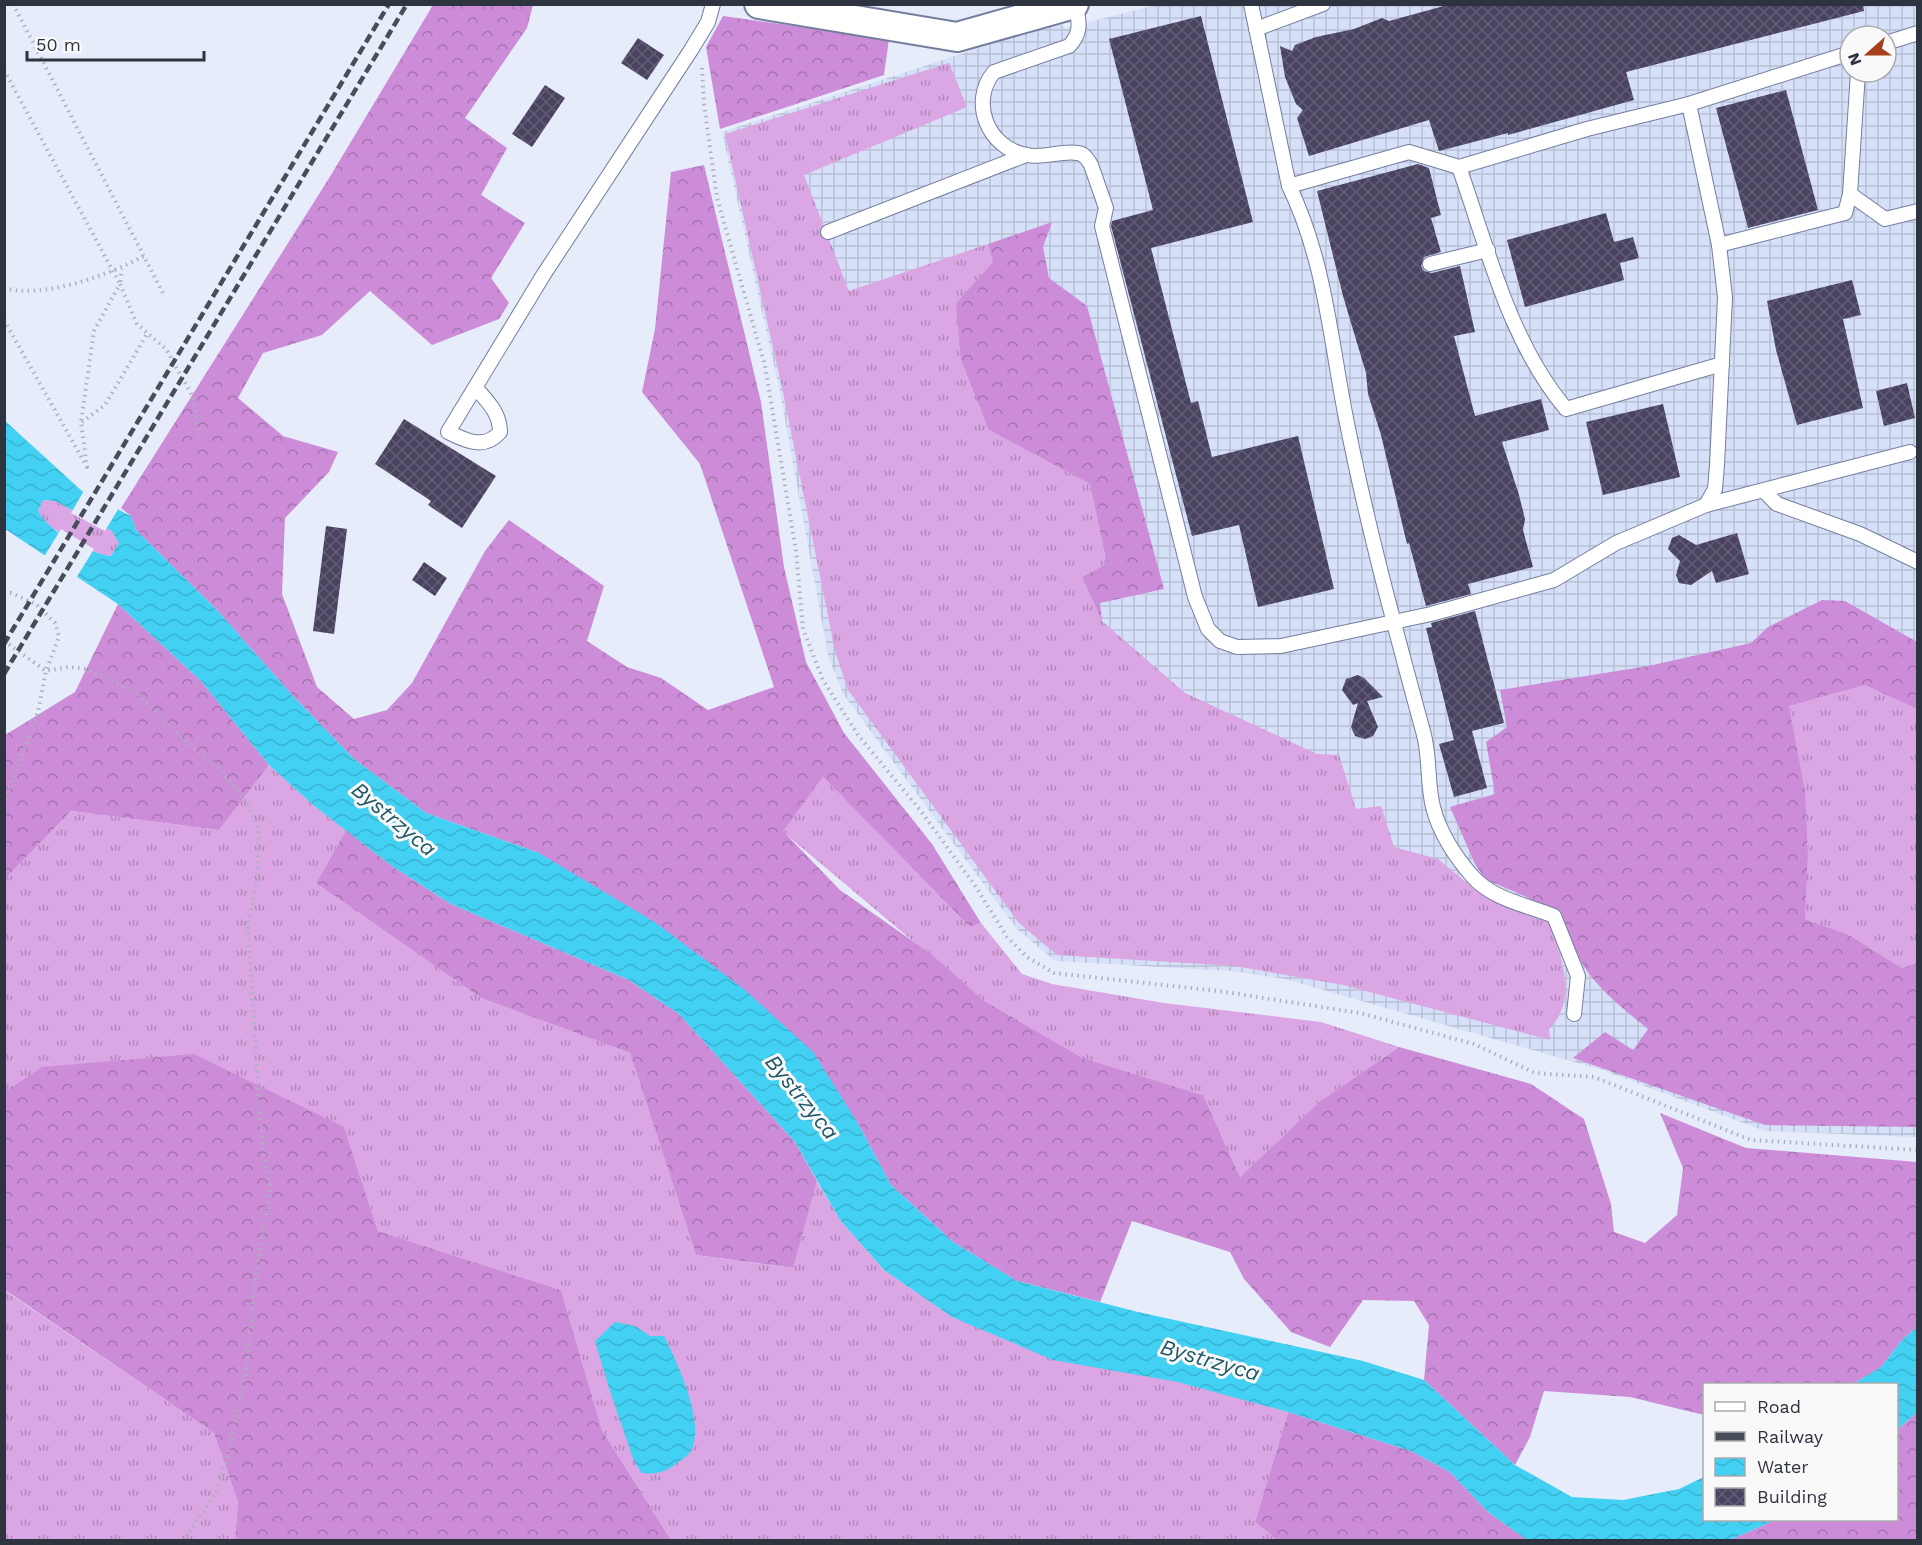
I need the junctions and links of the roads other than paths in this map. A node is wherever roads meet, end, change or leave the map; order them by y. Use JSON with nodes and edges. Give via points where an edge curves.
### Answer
{"nodes":[{"id":1,"x":713,"y":4,"type":"edge"},
{"id":2,"x":759,"y":4,"type":"edge"},
{"id":3,"x":1075,"y":4,"type":"edge"},
{"id":4,"x":1251,"y":4,"type":"edge"},
{"id":5,"x":1323,"y":4,"type":"edge"},
{"id":6,"x":1256,"y":29,"type":"junction"},
{"id":7,"x":1917,"y":33,"type":"edge"},
{"id":8,"x":1898,"y":39,"type":"edge"},
{"id":9,"x":1838,"y":57,"type":"edge"},
{"id":10,"x":1857,"y":84,"type":"edge"},
{"id":11,"x":1689,"y":104,"type":"junction"},
{"id":12,"x":1026,"y":155,"type":"junction"},
{"id":13,"x":1459,"y":167,"type":"junction"},
{"id":14,"x":1289,"y":186,"type":"junction"},
{"id":15,"x":1850,"y":194,"type":"junction"},
{"id":16,"x":1917,"y":210,"type":"edge"},
{"id":17,"x":828,"y":232,"type":"dead end"},
{"id":18,"x":1719,"y":244,"type":"junction"},
{"id":19,"x":1488,"y":249,"type":"junction"},
{"id":20,"x":1430,"y":264,"type":"dead end"},
{"id":21,"x":1722,"y":364,"type":"junction"},
{"id":22,"x":476,"y":388,"type":"dead end"},
{"id":23,"x":1910,"y":452,"type":"dead end"},
{"id":24,"x":1764,"y":491,"type":"junction"},
{"id":25,"x":1706,"y":505,"type":"junction"},
{"id":26,"x":1917,"y":562,"type":"edge"},
{"id":27,"x":1394,"y":622,"type":"junction"},
{"id":28,"x":1574,"y":1014,"type":"dead end"}],
"edges":[{"from":1,"to":22,"type":"lane","via":[[708,22],[691,50],[544,274]]},
{"from":2,"to":3,"type":"street","via":[[957,37]]},
{"from":3,"to":12,"type":"lane","via":[[1080,25],[1078,37],[1069,46],[994,72],[983,92],[984,119],[991,131],[1011,150]]},
{"from":4,"to":6,"type":"lane"},
{"from":5,"to":6,"type":"lane"},
{"from":6,"to":14,"type":"lane"},
{"from":7,"to":8,"type":"lane"},
{"from":9,"to":11,"type":"lane"},
{"from":10,"to":15,"type":"lane"},
{"from":11,"to":13,"type":"lane"},
{"from":11,"to":18,"type":"lane"},
{"from":12,"to":17,"type":"lane"},
{"from":12,"to":27,"type":"lane","via":[[1078,153],[1091,165],[1106,208],[1102,226],[1130,347],[1195,597],[1208,629],[1220,641],[1256,648]]},
{"from":13,"to":14,"type":"lane","via":[[1409,152]]},
{"from":13,"to":19,"type":"lane"},
{"from":14,"to":27,"type":"lane","via":[[1315,249],[1344,412]]},
{"from":15,"to":16,"type":"lane","via":[[1885,219]]},
{"from":15,"to":18,"type":"lane","via":[[1845,213]]},
{"from":18,"to":21,"type":"lane","via":[[1725,297]]},
{"from":19,"to":20,"type":"lane"},
{"from":19,"to":21,"type":"lane","via":[[1512,320],[1566,409]]},
{"from":21,"to":25,"type":"lane","via":[[1715,489]]},
{"from":23,"to":24,"type":"lane"},
{"from":24,"to":25,"type":"lane"},
{"from":24,"to":26,"type":"lane","via":[[1777,504],[1860,534]]},
{"from":25,"to":27,"type":"lane","via":[[1616,543],[1554,580]]},
{"from":27,"to":28,"type":"lane","via":[[1426,742],[1433,807],[1449,845],[1484,888],[1554,916],[1578,976]]}]}
